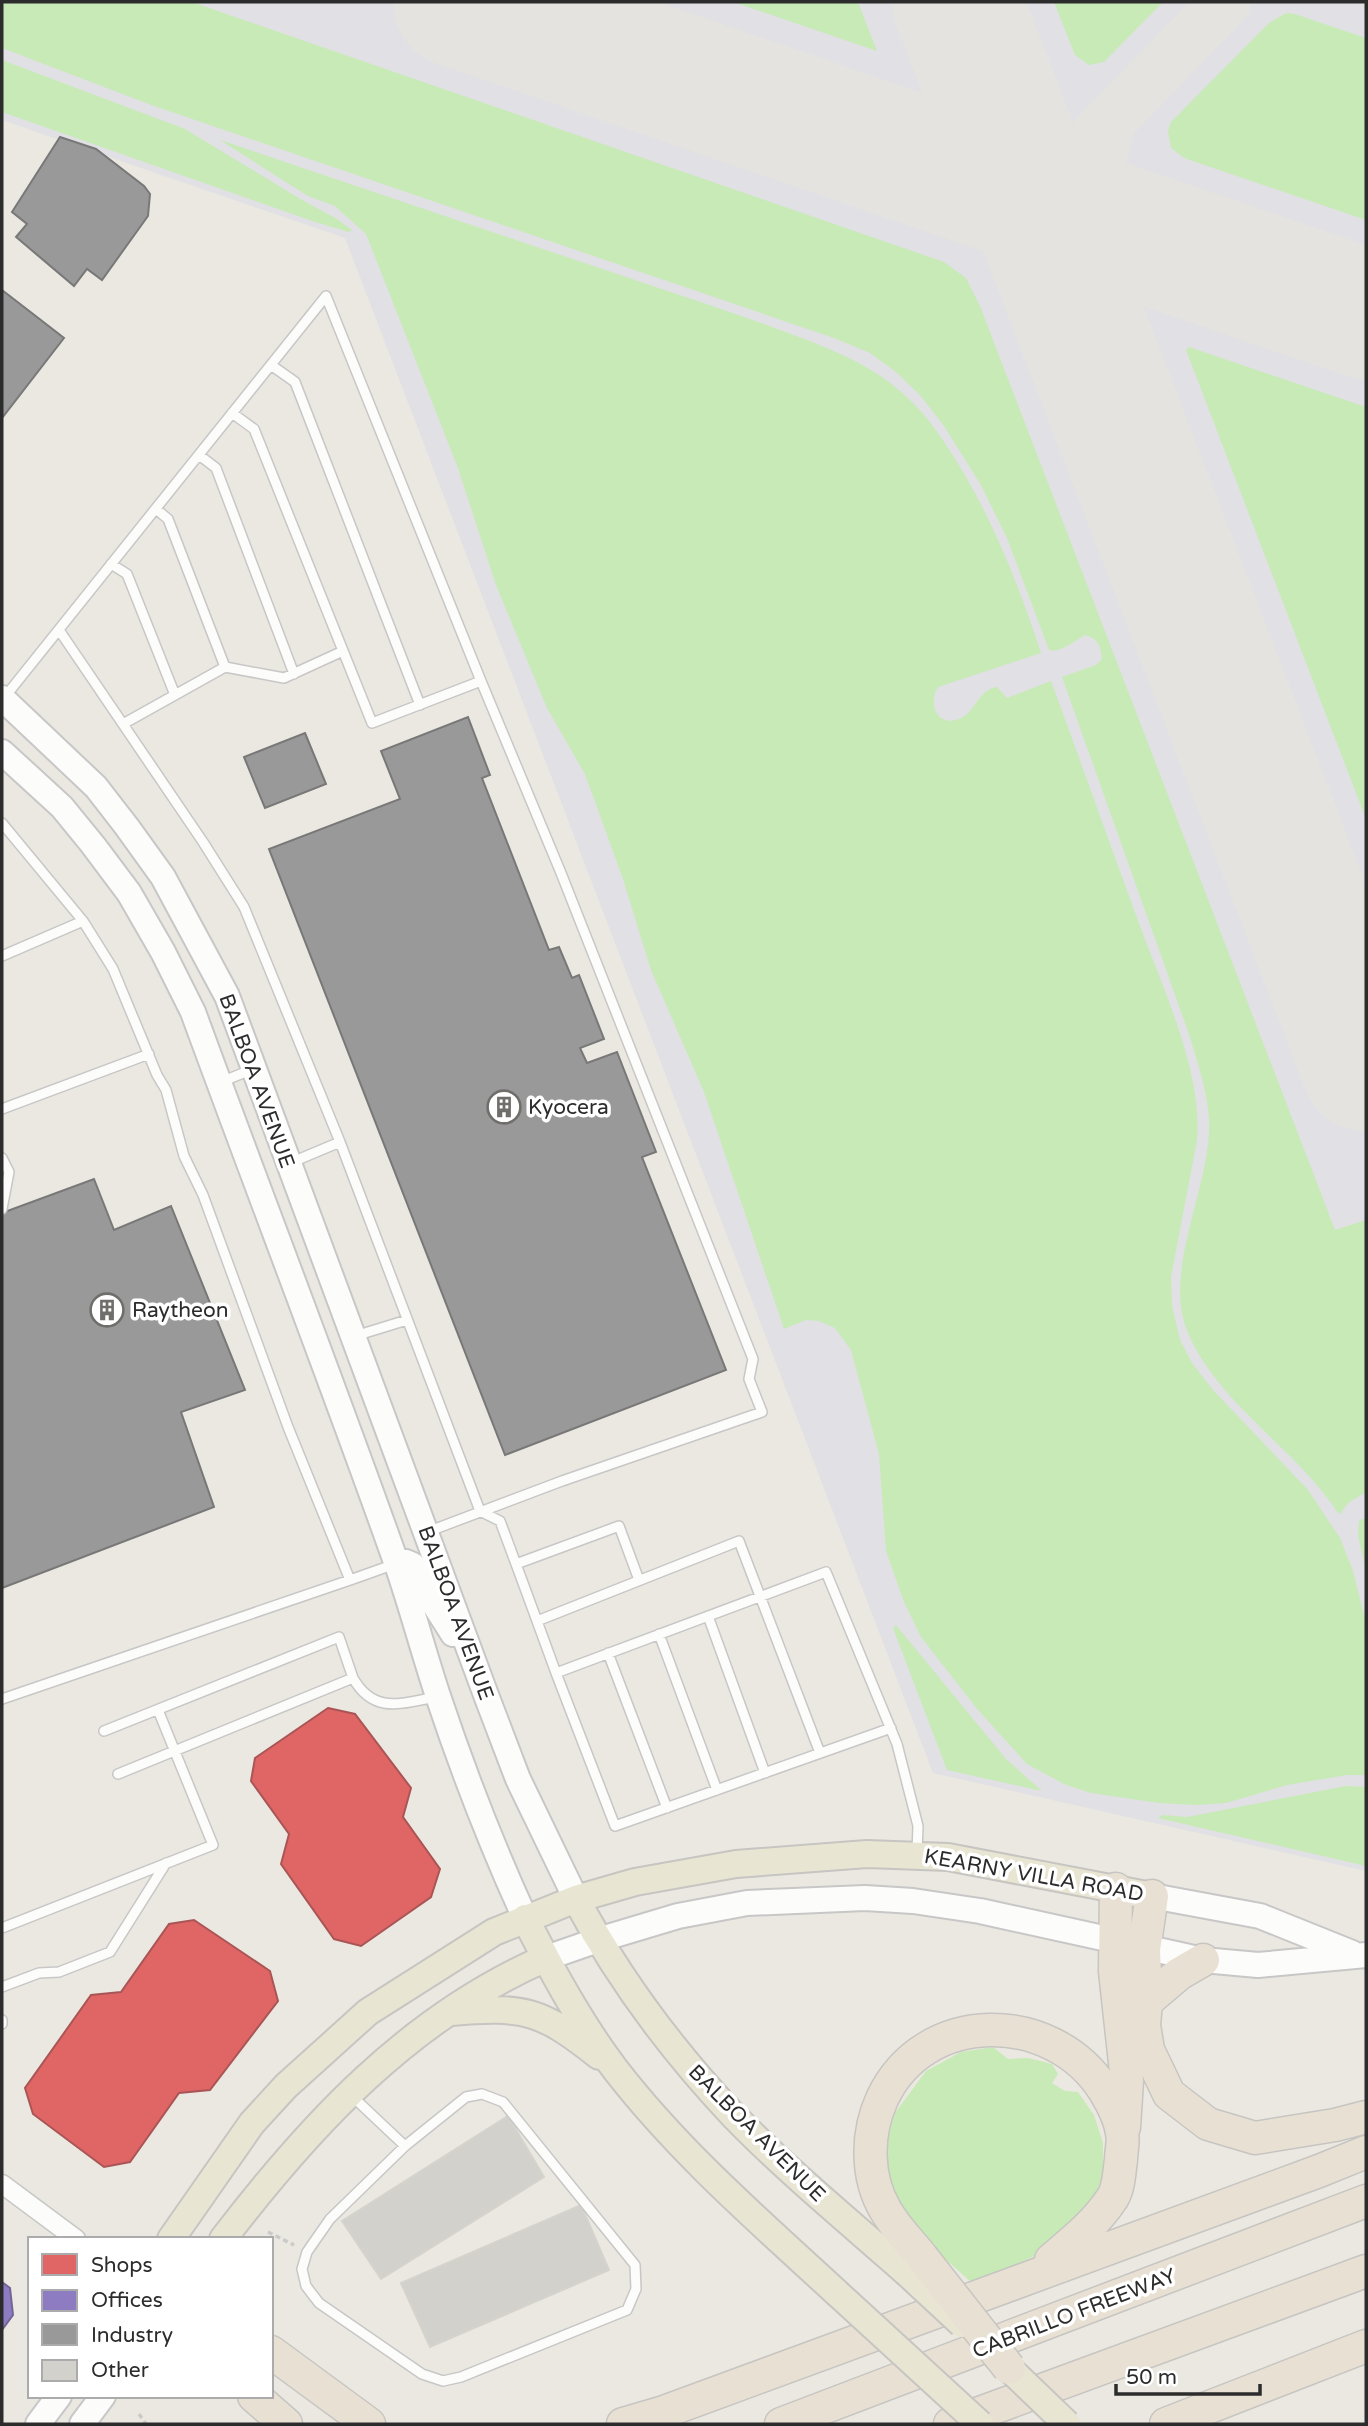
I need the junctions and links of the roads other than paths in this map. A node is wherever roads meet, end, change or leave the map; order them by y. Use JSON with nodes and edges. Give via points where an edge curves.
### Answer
{"nodes":[{"id":1,"x":271,"y":365,"type":"junction"},
{"id":2,"x":232,"y":413,"type":"junction"},
{"id":3,"x":199,"y":455,"type":"junction"},
{"id":4,"x":156,"y":509,"type":"junction"},
{"id":5,"x":111,"y":564,"type":"junction"},
{"id":6,"x":59,"y":630,"type":"junction"},
{"id":7,"x":343,"y":651,"type":"junction"},
{"id":8,"x":225,"y":667,"type":"junction"},
{"id":9,"x":294,"y":674,"type":"junction"},
{"id":10,"x":481,"y":681,"type":"junction"},
{"id":11,"x":175,"y":695,"type":"junction"},
{"id":12,"x":2,"y":699,"type":"edge"},
{"id":13,"x":420,"y":705,"type":"junction"},
{"id":14,"x":123,"y":723,"type":"junction"},
{"id":15,"x":2,"y":751,"type":"edge"},
{"id":16,"x":2,"y":823,"type":"edge"},
{"id":17,"x":83,"y":921,"type":"junction"},
{"id":18,"x":2,"y":956,"type":"edge"},
{"id":19,"x":149,"y":1054,"type":"junction"},
{"id":20,"x":253,"y":1069,"type":"junction"},
{"id":21,"x":219,"y":1082,"type":"junction"},
{"id":22,"x":2,"y":1109,"type":"edge"},
{"id":23,"x":340,"y":1142,"type":"junction"},
{"id":24,"x":2,"y":1158,"type":"edge"},
{"id":25,"x":288,"y":1164,"type":"junction"},
{"id":26,"x":2,"y":1209,"type":"edge"},
{"id":27,"x":407,"y":1320,"type":"junction"},
{"id":28,"x":354,"y":1336,"type":"junction"},
{"id":29,"x":480,"y":1511,"type":"junction"},
{"id":30,"x":426,"y":1532,"type":"junction"},
{"id":31,"x":396,"y":1563,"type":"junction"},
{"id":32,"x":516,"y":1564,"type":"junction"},
{"id":33,"x":350,"y":1580,"type":"junction"},
{"id":34,"x":639,"y":1580,"type":"junction"},
{"id":35,"x":760,"y":1596,"type":"junction"},
{"id":36,"x":708,"y":1616,"type":"junction"},
{"id":37,"x":537,"y":1621,"type":"junction"},
{"id":38,"x":659,"y":1634,"type":"junction"},
{"id":39,"x":608,"y":1653,"type":"junction"},
{"id":40,"x":475,"y":1667,"type":"junction"},
{"id":41,"x":556,"y":1673,"type":"junction"},
{"id":42,"x":353,"y":1678,"type":"junction"},
{"id":43,"x":438,"y":1696,"type":"junction"},
{"id":44,"x":2,"y":1699,"type":"edge"},
{"id":45,"x":158,"y":1710,"type":"junction"},
{"id":46,"x":891,"y":1728,"type":"junction"},
{"id":47,"x":104,"y":1731,"type":"dead end"},
{"id":48,"x":174,"y":1751,"type":"junction"},
{"id":49,"x":820,"y":1753,"type":"junction"},
{"id":50,"x":765,"y":1773,"type":"junction"},
{"id":51,"x":118,"y":1774,"type":"dead end"},
{"id":52,"x":717,"y":1790,"type":"junction"},
{"id":53,"x":667,"y":1808,"type":"junction"},
{"id":54,"x":917,"y":1854,"type":"junction"},
{"id":55,"x":166,"y":1863,"type":"junction"},
{"id":56,"x":1116,"y":1889,"type":"junction"},
{"id":57,"x":1152,"y":1896,"type":"junction"},
{"id":58,"x":576,"y":1899,"type":"junction"},
{"id":59,"x":525,"y":1918,"type":"junction"},
{"id":60,"x":2,"y":1928,"type":"edge"},
{"id":61,"x":598,"y":1940,"type":"junction"},
{"id":62,"x":1130,"y":1945,"type":"junction"},
{"id":63,"x":1361,"y":1954,"type":"edge"},
{"id":64,"x":545,"y":1958,"type":"junction"},
{"id":65,"x":1203,"y":1960,"type":"junction"},
{"id":66,"x":2,"y":1987,"type":"edge"},
{"id":67,"x":1146,"y":2001,"type":"junction"},
{"id":68,"x":449,"y":2012,"type":"junction"},
{"id":69,"x":614,"y":2067,"type":"junction"},
{"id":70,"x":348,"y":2092,"type":"junction"},
{"id":71,"x":1366,"y":2117,"type":"edge"},
{"id":72,"x":1123,"y":2135,"type":"junction"},
{"id":73,"x":405,"y":2146,"type":"junction"},
{"id":74,"x":1366,"y":2152,"type":"edge"},
{"id":75,"x":2,"y":2184,"type":"edge"},
{"id":76,"x":1366,"y":2201,"type":"edge"},
{"id":77,"x":73,"y":2237,"type":"edge"},
{"id":78,"x":172,"y":2237,"type":"edge"},
{"id":79,"x":225,"y":2237,"type":"edge"},
{"id":80,"x":914,"y":2264,"type":"junction"},
{"id":81,"x":1366,"y":2271,"type":"edge"},
{"id":82,"x":1033,"y":2275,"type":"junction"},
{"id":83,"x":1366,"y":2346,"type":"edge"},
{"id":84,"x":273,"y":2353,"type":"edge"},
{"id":85,"x":1009,"y":2368,"type":"joint"},
{"id":86,"x":57,"y":2398,"type":"edge"},
{"id":87,"x":102,"y":2398,"type":"edge"},
{"id":88,"x":256,"y":2398,"type":"edge"},
{"id":89,"x":652,"y":2418,"type":"edge"},
{"id":90,"x":38,"y":2424,"type":"edge"},
{"id":91,"x":82,"y":2424,"type":"edge"},
{"id":92,"x":286,"y":2424,"type":"edge"},
{"id":93,"x":369,"y":2424,"type":"edge"},
{"id":94,"x":623,"y":2424,"type":"edge"},
{"id":95,"x":781,"y":2424,"type":"edge"},
{"id":96,"x":950,"y":2424,"type":"edge"},
{"id":97,"x":980,"y":2424,"type":"edge"},
{"id":98,"x":1067,"y":2424,"type":"edge"},
{"id":99,"x":1166,"y":2424,"type":"edge"}],
"edges":[{"from":1,"to":2,"type":"lane"},
{"from":1,"to":10,"type":"lane","via":[[326,296]]},
{"from":1,"to":13,"type":"lane","via":[[295,382]]},
{"from":2,"to":3,"type":"lane"},
{"from":2,"to":7,"type":"lane","via":[[254,429]]},
{"from":3,"to":4,"type":"lane"},
{"from":3,"to":9,"type":"lane","via":[[216,468]]},
{"from":4,"to":5,"type":"lane"},
{"from":4,"to":8,"type":"lane","via":[[168,519]]},
{"from":5,"to":6,"type":"lane"},
{"from":5,"to":11,"type":"lane","via":[[127,574]]},
{"from":6,"to":12,"type":"lane"},
{"from":6,"to":14,"type":"lane"},
{"from":7,"to":9,"type":"lane"},
{"from":7,"to":13,"type":"lane","via":[[372,723]]},
{"from":8,"to":9,"type":"lane","via":[[284,678]]},
{"from":8,"to":11,"type":"lane"},
{"from":10,"to":13,"type":"lane"},
{"from":10,"to":29,"type":"lane","via":[[753,1359],[749,1379],[762,1412]]},
{"from":11,"to":14,"type":"lane"},
{"from":12,"to":20,"type":"main road","name":"BALBOA AVENUE","via":[[96,787],[163,877],[227,996]]},
{"from":14,"to":23,"type":"lane","via":[[244,907]]},
{"from":15,"to":21,"type":"main road","name":"BALBOA AVENUE","via":[[62,807],[129,893],[193,1012]]},
{"from":16,"to":17,"type":"lane"},
{"from":17,"to":18,"type":"lane"},
{"from":17,"to":19,"type":"lane","via":[[113,969]]},
{"from":19,"to":22,"type":"lane"},
{"from":19,"to":33,"type":"lane","via":[[166,1090],[184,1156]]},
{"from":20,"to":21,"type":"lane"},
{"from":20,"to":25,"type":"main road","name":"BALBOA AVENUE"},
{"from":21,"to":31,"type":"main road","name":"BALBOA AVENUE"},
{"from":23,"to":25,"type":"lane"},
{"from":23,"to":27,"type":"lane"},
{"from":24,"to":26,"type":"lane","via":[[9,1172]]},
{"from":25,"to":28,"type":"main road","name":"BALBOA AVENUE"},
{"from":27,"to":28,"type":"lane"},
{"from":27,"to":29,"type":"lane"},
{"from":28,"to":30,"type":"main road","name":"BALBOA AVENUE"},
{"from":29,"to":30,"type":"lane"},
{"from":29,"to":32,"type":"lane","via":[[500,1521]]},
{"from":30,"to":40,"type":"main road","name":"BALBOA AVENUE"},
{"from":31,"to":33,"type":"lane"},
{"from":31,"to":40,"type":"main road","via":[[412,1565]]},
{"from":31,"to":43,"type":"main road","name":"BALBOA AVENUE"},
{"from":32,"to":34,"type":"lane","via":[[619,1526]]},
{"from":32,"to":37,"type":"lane"},
{"from":33,"to":44,"type":"lane"},
{"from":34,"to":35,"type":"lane","via":[[739,1541]]},
{"from":34,"to":37,"type":"lane"},
{"from":35,"to":36,"type":"lane"},
{"from":35,"to":46,"type":"lane","via":[[826,1572]]},
{"from":35,"to":49,"type":"lane"},
{"from":36,"to":38,"type":"lane"},
{"from":36,"to":50,"type":"lane"},
{"from":37,"to":41,"type":"lane"},
{"from":38,"to":39,"type":"lane"},
{"from":38,"to":52,"type":"lane"},
{"from":39,"to":41,"type":"lane"},
{"from":39,"to":53,"type":"lane"},
{"from":40,"to":58,"type":"main road","name":"BALBOA AVENUE","via":[[518,1779]]},
{"from":41,"to":53,"type":"lane","via":[[615,1826]]},
{"from":42,"to":43,"type":"lane","via":[[370,1699],[382,1704]]},
{"from":42,"to":45,"type":"lane","via":[[339,1637]]},
{"from":42,"to":48,"type":"lane"},
{"from":43,"to":59,"type":"main road","name":"BALBOA AVENUE"},
{"from":45,"to":47,"type":"lane"},
{"from":45,"to":48,"type":"lane"},
{"from":46,"to":49,"type":"lane"},
{"from":46,"to":54,"type":"lane","via":[[918,1826]]},
{"from":48,"to":51,"type":"lane"},
{"from":48,"to":55,"type":"lane","via":[[213,1845]]},
{"from":49,"to":50,"type":"lane"},
{"from":50,"to":52,"type":"lane"},
{"from":52,"to":53,"type":"lane"},
{"from":54,"to":56,"type":"main road","name":"KEARNY VILLA ROAD"},
{"from":54,"to":58,"type":"main road","name":"KEARNY VILLA ROAD","via":[[736,1864],[635,1882]]},
{"from":55,"to":60,"type":"lane"},
{"from":55,"to":66,"type":"lane","via":[[110,1952]]},
{"from":56,"to":57,"type":"main road","name":"KEARNY VILLA ROAD"},
{"from":56,"to":62,"type":"highway"},
{"from":57,"to":62,"type":"highway"},
{"from":57,"to":63,"type":"main road","name":"KEARNY VILLA ROAD","via":[[1260,1916]]},
{"from":58,"to":59,"type":"main road","name":"KEARNY VILLA ROAD"},
{"from":58,"to":61,"type":"main road","name":"BALBOA AVENUE"},
{"from":59,"to":64,"type":"main road","name":"BALBOA AVENUE"},
{"from":59,"to":78,"type":"main road","name":"KEARNY VILLA ROAD","via":[[413,1981],[328,2047],[252,2123]]},
{"from":61,"to":62,"type":"main road","name":"KEARNY VILLA ROAD","via":[[678,1916],[747,1903],[865,1898],[914,1900],[980,1911]]},
{"from":61,"to":64,"type":"main road","name":"KEARNY VILLA ROAD"},
{"from":61,"to":80,"type":"main road","name":"BALBOA AVENUE","via":[[649,2016],[733,2114],[786,2166]]},
{"from":62,"to":65,"type":"main road","name":"KEARNY VILLA ROAD"},
{"from":62,"to":67,"type":"highway"},
{"from":62,"to":72,"type":"highway","via":[[1115,1970],[1127,2081]]},
{"from":63,"to":65,"type":"main road","name":"KEARNY VILLA ROAD","via":[[1258,1965]]},
{"from":64,"to":68,"type":"main road","name":"KEARNY VILLA ROAD"},
{"from":64,"to":69,"type":"main road","name":"BALBOA AVENUE"},
{"from":65,"to":67,"type":"highway"},
{"from":67,"to":71,"type":"highway","via":[[1148,2050],[1169,2094],[1208,2124],[1255,2138]]},
{"from":68,"to":69,"type":"main road","via":[[528,2012],[550,2021]]},
{"from":68,"to":70,"type":"main road","name":"KEARNY VILLA ROAD","via":[[390,2054]]},
{"from":69,"to":97,"type":"main road","name":"BALBOA AVENUE","bridge":true,"via":[[729,2194]]},
{"from":70,"to":73,"type":"lane"},
{"from":70,"to":79,"type":"main road","name":"KEARNY VILLA ROAD"},
{"from":72,"to":80,"type":"highway","via":[[1115,2109],[1094,2077],[1078,2059],[1046,2039],[990,2029],[932,2046],[890,2085],[876,2114],[870,2144],[876,2192]]},
{"from":72,"to":82,"type":"highway","via":[[1113,2199],[1083,2234]]},
{"from":73,"to":73,"type":"lane","via":[[330,2219],[307,2252],[302,2269],[306,2286],[319,2303],[422,2374],[443,2381],[627,2310],[636,2289],[635,2265],[503,2102],[482,2094],[466,2097]]},
{"from":74,"to":82,"type":"highway"},
{"from":75,"to":77,"type":"street"},
{"from":76,"to":95,"type":"highway","name":"CABRILLO FREEWAY"},
{"from":80,"to":85,"type":"highway","bridge":true},
{"from":81,"to":96,"type":"highway"},
{"from":82,"to":89,"type":"highway"},
{"from":83,"to":99,"type":"highway"},
{"from":84,"to":93,"type":"highway"},
{"from":85,"to":98,"type":"main road","bridge":true},
{"from":86,"to":90,"type":"main road"},
{"from":87,"to":91,"type":"main road"},
{"from":88,"to":92,"type":"highway"},
{"from":89,"to":94,"type":"highway"}]}
